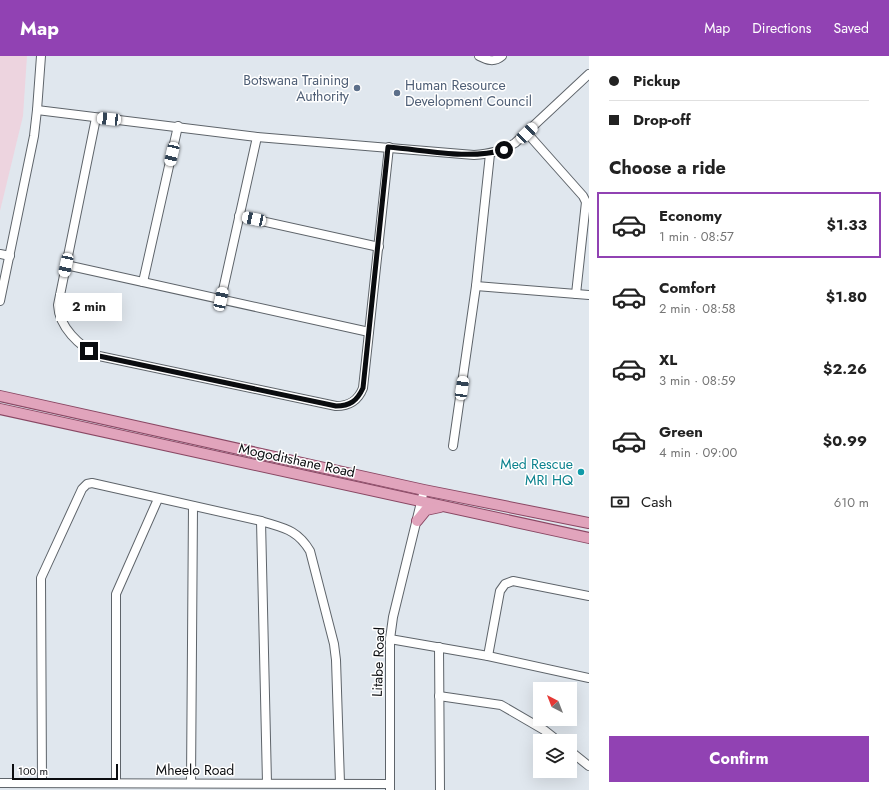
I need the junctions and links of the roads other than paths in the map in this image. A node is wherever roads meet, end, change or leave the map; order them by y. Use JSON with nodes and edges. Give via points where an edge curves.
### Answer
{"nodes":[{"id":1,"x":41,"y":56,"type":"edge"},
{"id":2,"x":479,"y":56,"type":"edge"},
{"id":3,"x":502,"y":56,"type":"edge"},
{"id":4,"x":589,"y":74,"type":"edge"},
{"id":5,"x":38,"y":110,"type":"junction"},
{"id":6,"x":96,"y":118,"type":"junction"},
{"id":7,"x":178,"y":126,"type":"junction"},
{"id":8,"x":527,"y":133,"type":"junction"},
{"id":9,"x":257,"y":136,"type":"junction"},
{"id":10,"x":388,"y":147,"type":"junction"},
{"id":11,"x":490,"y":154,"type":"junction"},
{"id":12,"x":238,"y":216,"type":"junction"},
{"id":13,"x":379,"y":246,"type":"junction"},
{"id":14,"x":0,"y":254,"type":"edge"},
{"id":15,"x":10,"y":256,"type":"junction"},
{"id":16,"x":66,"y":265,"type":"junction"},
{"id":17,"x":143,"y":282,"type":"junction"},
{"id":18,"x":476,"y":286,"type":"junction"},
{"id":19,"x":576,"y":294,"type":"junction"},
{"id":20,"x":589,"y":295,"type":"edge"},
{"id":21,"x":221,"y":299,"type":"junction"},
{"id":22,"x":0,"y":301,"type":"edge"},
{"id":23,"x":369,"y":332,"type":"junction"},
{"id":24,"x":2,"y":396,"type":"edge"},
{"id":25,"x":0,"y":409,"type":"edge"},
{"id":26,"x":453,"y":446,"type":"dead end"},
{"id":27,"x":424,"y":490,"type":"junction"},
{"id":28,"x":158,"y":498,"type":"junction"},
{"id":29,"x":421,"y":502,"type":"junction"},
{"id":30,"x":193,"y":506,"type":"junction"},
{"id":31,"x":444,"y":507,"type":"junction"},
{"id":32,"x":261,"y":521,"type":"junction"},
{"id":33,"x":416,"y":521,"type":"junction"},
{"id":34,"x":589,"y":523,"type":"edge"},
{"id":35,"x":589,"y":538,"type":"edge"},
{"id":36,"x":589,"y":596,"type":"edge"},
{"id":37,"x":390,"y":638,"type":"junction"},
{"id":38,"x":439,"y":647,"type":"junction"},
{"id":39,"x":488,"y":656,"type":"junction"},
{"id":40,"x":589,"y":678,"type":"edge"},
{"id":41,"x":439,"y":696,"type":"junction"},
{"id":42,"x":549,"y":734,"type":"edge"},
{"id":43,"x":577,"y":757,"type":"edge"},
{"id":44,"x":589,"y":766,"type":"edge"},
{"id":45,"x":0,"y":783,"type":"edge"},
{"id":46,"x":42,"y":783,"type":"junction"},
{"id":47,"x":116,"y":783,"type":"junction"},
{"id":48,"x":191,"y":783,"type":"junction"},
{"id":49,"x":267,"y":783,"type":"junction"},
{"id":50,"x":340,"y":783,"type":"junction"},
{"id":51,"x":78,"y":787,"type":"edge"},
{"id":52,"x":306,"y":787,"type":"edge"},
{"id":53,"x":390,"y":787,"type":"edge"},
{"id":54,"x":440,"y":790,"type":"edge"}],
"edges":[{"from":1,"to":5,"type":"street"},
{"from":2,"to":3,"type":"street","via":[[490,61],[498,60]]},
{"from":4,"to":8,"type":"street"},
{"from":5,"to":6,"type":"street"},
{"from":5,"to":15,"type":"street"},
{"from":6,"to":7,"type":"street"},
{"from":6,"to":16,"type":"street"},
{"from":7,"to":9,"type":"street"},
{"from":7,"to":17,"type":"street"},
{"from":8,"to":11,"type":"street","via":[[504,150]]},
{"from":8,"to":19,"type":"street","via":[[586,202]]},
{"from":9,"to":10,"type":"street"},
{"from":9,"to":12,"type":"street"},
{"from":10,"to":11,"type":"street"},
{"from":10,"to":13,"type":"street"},
{"from":11,"to":18,"type":"street"},
{"from":12,"to":13,"type":"street"},
{"from":12,"to":21,"type":"street"},
{"from":13,"to":23,"type":"street"},
{"from":14,"to":15,"type":"street"},
{"from":15,"to":22,"type":"street"},
{"from":16,"to":17,"type":"street"},
{"from":16,"to":23,"type":"street","via":[[58,305],[61,320],[82,346],[99,356],[343,406],[356,400],[363,388]]},
{"from":17,"to":21,"type":"street"},
{"from":18,"to":19,"type":"street"},
{"from":18,"to":26,"type":"street"},
{"from":19,"to":20,"type":"street"},
{"from":21,"to":23,"type":"street"},
{"from":24,"to":27,"type":"main road","name":"Mogoditshane Road"},
{"from":25,"to":29,"type":"main road","name":"Mogoditshane Road"},
{"from":27,"to":29,"type":"street","name":"Litabe Road"},
{"from":27,"to":34,"type":"main road","name":"Mogoditshane Road"},
{"from":28,"to":30,"type":"street"},
{"from":28,"to":46,"type":"street","via":[[87,484],[82,489],[42,576]]},
{"from":28,"to":47,"type":"street","via":[[116,594]]},
{"from":29,"to":31,"type":"main road","name":"Mogoditshane Road"},
{"from":29,"to":33,"type":"street","name":"Litabe Road"},
{"from":30,"to":32,"type":"street"},
{"from":30,"to":48,"type":"street"},
{"from":31,"to":33,"type":"main road","via":[[426,510]]},
{"from":31,"to":35,"type":"main road","name":"Mogoditshane Road"},
{"from":32,"to":49,"type":"street"},
{"from":32,"to":50,"type":"street","via":[[298,534],[310,551],[336,655]]},
{"from":33,"to":37,"type":"street","name":"Litabe Road"},
{"from":36,"to":39,"type":"street","via":[[513,581],[505,584],[500,591]]},
{"from":37,"to":38,"type":"street"},
{"from":37,"to":53,"type":"street","name":"Litabe Road"},
{"from":38,"to":39,"type":"street"},
{"from":38,"to":41,"type":"street"},
{"from":39,"to":40,"type":"street"},
{"from":41,"to":42,"type":"street","via":[[500,705]]},
{"from":41,"to":54,"type":"street"},
{"from":43,"to":44,"type":"street"},
{"from":45,"to":46,"type":"street","name":"Mheelo Road"},
{"from":46,"to":51,"type":"street","name":"Mheelo Road"},
{"from":47,"to":48,"type":"street","name":"Mheelo Road"},
{"from":47,"to":51,"type":"street","name":"Mheelo Road"},
{"from":48,"to":49,"type":"street","name":"Mheelo Road"},
{"from":49,"to":52,"type":"street","name":"Mheelo Road"},
{"from":50,"to":52,"type":"street","name":"Mheelo Road"},
{"from":50,"to":53,"type":"street","name":"Mheelo Road"}]}
